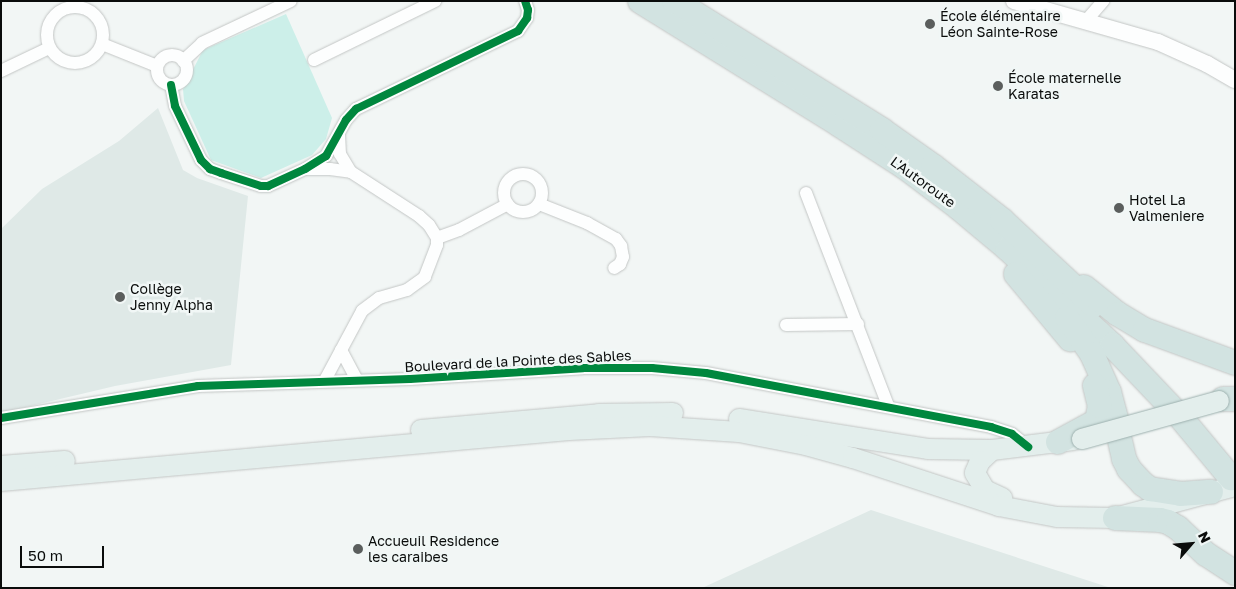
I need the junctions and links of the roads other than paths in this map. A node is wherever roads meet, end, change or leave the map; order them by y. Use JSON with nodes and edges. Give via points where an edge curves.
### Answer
{"nodes":[{"id":1,"x":291,"y":1,"type":"edge"},
{"id":2,"x":435,"y":1,"type":"edge"},
{"id":3,"x":525,"y":1,"type":"edge"},
{"id":4,"x":640,"y":1,"type":"edge"},
{"id":5,"x":675,"y":1,"type":"edge"},
{"id":6,"x":1014,"y":1,"type":"edge"},
{"id":7,"x":1097,"y":3,"type":"edge"},
{"id":8,"x":84,"y":5,"type":"edge"},
{"id":9,"x":1086,"y":22,"type":"junction"},
{"id":10,"x":102,"y":44,"type":"junction"},
{"id":11,"x":49,"y":48,"type":"junction"},
{"id":12,"x":314,"y":60,"type":"dead end"},
{"id":13,"x":183,"y":61,"type":"junction"},
{"id":14,"x":158,"y":66,"type":"junction"},
{"id":15,"x":1,"y":71,"type":"edge"},
{"id":16,"x":1235,"y":80,"type":"edge"},
{"id":17,"x":171,"y":85,"type":"junction"},
{"id":18,"x":338,"y":135,"type":"junction"},
{"id":19,"x":906,"y":168,"type":"junction"},
{"id":20,"x":305,"y":169,"type":"junction"},
{"id":21,"x":351,"y":172,"type":"junction"},
{"id":22,"x":806,"y":193,"type":"dead end"},
{"id":23,"x":508,"y":204,"type":"junction"},
{"id":24,"x":540,"y":204,"type":"junction"},
{"id":25,"x":437,"y":238,"type":"junction"},
{"id":26,"x":1036,"y":251,"type":"junction"},
{"id":27,"x":1002,"y":258,"type":"junction"},
{"id":28,"x":614,"y":268,"type":"dead end"},
{"id":29,"x":858,"y":324,"type":"junction"},
{"id":30,"x":786,"y":325,"type":"dead end"},
{"id":31,"x":341,"y":350,"type":"junction"},
{"id":32,"x":1235,"y":363,"type":"edge"},
{"id":33,"x":325,"y":380,"type":"junction"},
{"id":34,"x":357,"y":380,"type":"junction"},
{"id":35,"x":1228,"y":399,"type":"edge"},
{"id":36,"x":888,"y":406,"type":"junction"},
{"id":37,"x":1185,"y":411,"type":"junction"},
{"id":38,"x":1,"y":418,"type":"edge"},
{"id":39,"x":1081,"y":435,"type":"junction"},
{"id":40,"x":1058,"y":442,"type":"joint"},
{"id":41,"x":1028,"y":447,"type":"junction"},
{"id":42,"x":992,"y":450,"type":"junction"},
{"id":43,"x":1,"y":466,"type":"edge"},
{"id":44,"x":164,"y":466,"type":"junction"},
{"id":45,"x":1234,"y":473,"type":"edge"},
{"id":46,"x":1,"y":480,"type":"edge"},
{"id":47,"x":1211,"y":492,"type":"junction"},
{"id":48,"x":1,"y":493,"type":"edge"},
{"id":49,"x":1038,"y":515,"type":"junction"},
{"id":50,"x":1115,"y":518,"type":"junction"},
{"id":51,"x":1235,"y":574,"type":"edge"}],
"edges":[{"from":1,"to":13,"type":"street","via":[[202,43]]},
{"from":2,"to":12,"type":"street"},
{"from":3,"to":18,"type":"street","via":[[527,18],[518,31],[356,109]]},
{"from":4,"to":19,"type":"highway","name":"L'Autoroute"},
{"from":5,"to":26,"type":"highway","name":"L'Autoroute","via":[[882,130],[956,184]]},
{"from":6,"to":9,"type":"street"},
{"from":7,"to":9,"type":"street"},
{"from":8,"to":10,"type":"street","via":[[97,18]]},
{"from":8,"to":11,"type":"street","via":[[54,16],[47,31]]},
{"from":9,"to":16,"type":"street","via":[[1158,42]]},
{"from":10,"to":11,"type":"street","via":[[90,60],[72,64],[55,56]]},
{"from":10,"to":14,"type":"street"},
{"from":11,"to":15,"type":"street"},
{"from":13,"to":14,"type":"street","via":[[169,56]]},
{"from":13,"to":17,"type":"street","via":[[184,79]]},
{"from":14,"to":17,"type":"street","via":[[160,79]]},
{"from":17,"to":20,"type":"street","via":[[175,106],[201,160],[210,169],[260,186],[275,184]]},
{"from":18,"to":20,"type":"street","via":[[326,156]]},
{"from":18,"to":21,"type":"street","via":[[340,154]]},
{"from":19,"to":27,"type":"highway"},
{"from":19,"to":37,"type":"highway","name":"L'Autoroute","via":[[1008,248]]},
{"from":20,"to":21,"type":"street"},
{"from":21,"to":25,"type":"street","via":[[419,216],[430,225]]},
{"from":22,"to":29,"type":"street"},
{"from":23,"to":24,"type":"street","via":[[524,212]]},
{"from":23,"to":24,"type":"street","via":[[504,191],[509,180],[526,174],[541,185]]},
{"from":23,"to":25,"type":"street"},
{"from":24,"to":28,"type":"street","via":[[616,239],[623,257]]},
{"from":25,"to":31,"type":"street","via":[[425,277],[407,290],[371,303],[362,311]]},
{"from":26,"to":32,"type":"highway","via":[[1133,324]]},
{"from":26,"to":37,"type":"highway","name":"L'Autoroute","via":[[1136,347]]},
{"from":27,"to":39,"type":"highway","via":[[1061,325],[1079,352],[1098,393],[1098,418]]},
{"from":27,"to":47,"type":"highway","via":[[1056,306],[1083,338],[1102,375],[1129,469],[1150,489],[1180,494]]},
{"from":29,"to":30,"type":"street"},
{"from":29,"to":36,"type":"street"},
{"from":31,"to":33,"type":"street"},
{"from":31,"to":34,"type":"street"},
{"from":33,"to":34,"type":"street","name":"Boulevard de la Pointe des Sables"},
{"from":33,"to":38,"type":"street","name":"Boulevard de la Pointe des Sables","via":[[198,386]]},
{"from":34,"to":36,"type":"street","name":"Boulevard de la Pointe des Sables","via":[[583,368],[652,368],[706,373]]},
{"from":35,"to":39,"type":"main road","bridge":true},
{"from":36,"to":41,"type":"street","name":"Boulevard de la Pointe des Sables","via":[[999,429],[1012,434]]},
{"from":37,"to":45,"type":"highway","name":"L'Autoroute"},
{"from":39,"to":40,"type":"highway"},
{"from":40,"to":41,"type":"main road"},
{"from":41,"to":42,"type":"main road"},
{"from":42,"to":43,"type":"main road","via":[[928,449],[748,420],[644,412]]},
{"from":42,"to":49,"type":"main road","via":[[976,466],[975,473],[981,485],[991,494]]},
{"from":44,"to":46,"type":"main road"},
{"from":44,"to":48,"type":"main road"},
{"from":44,"to":49,"type":"main road","via":[[606,427],[696,428],[739,432],[806,445]]},
{"from":45,"to":47,"type":"main road"},
{"from":47,"to":50,"type":"main road"},
{"from":49,"to":50,"type":"main road"},
{"from":50,"to":51,"type":"highway","via":[[1168,522]]}]}
